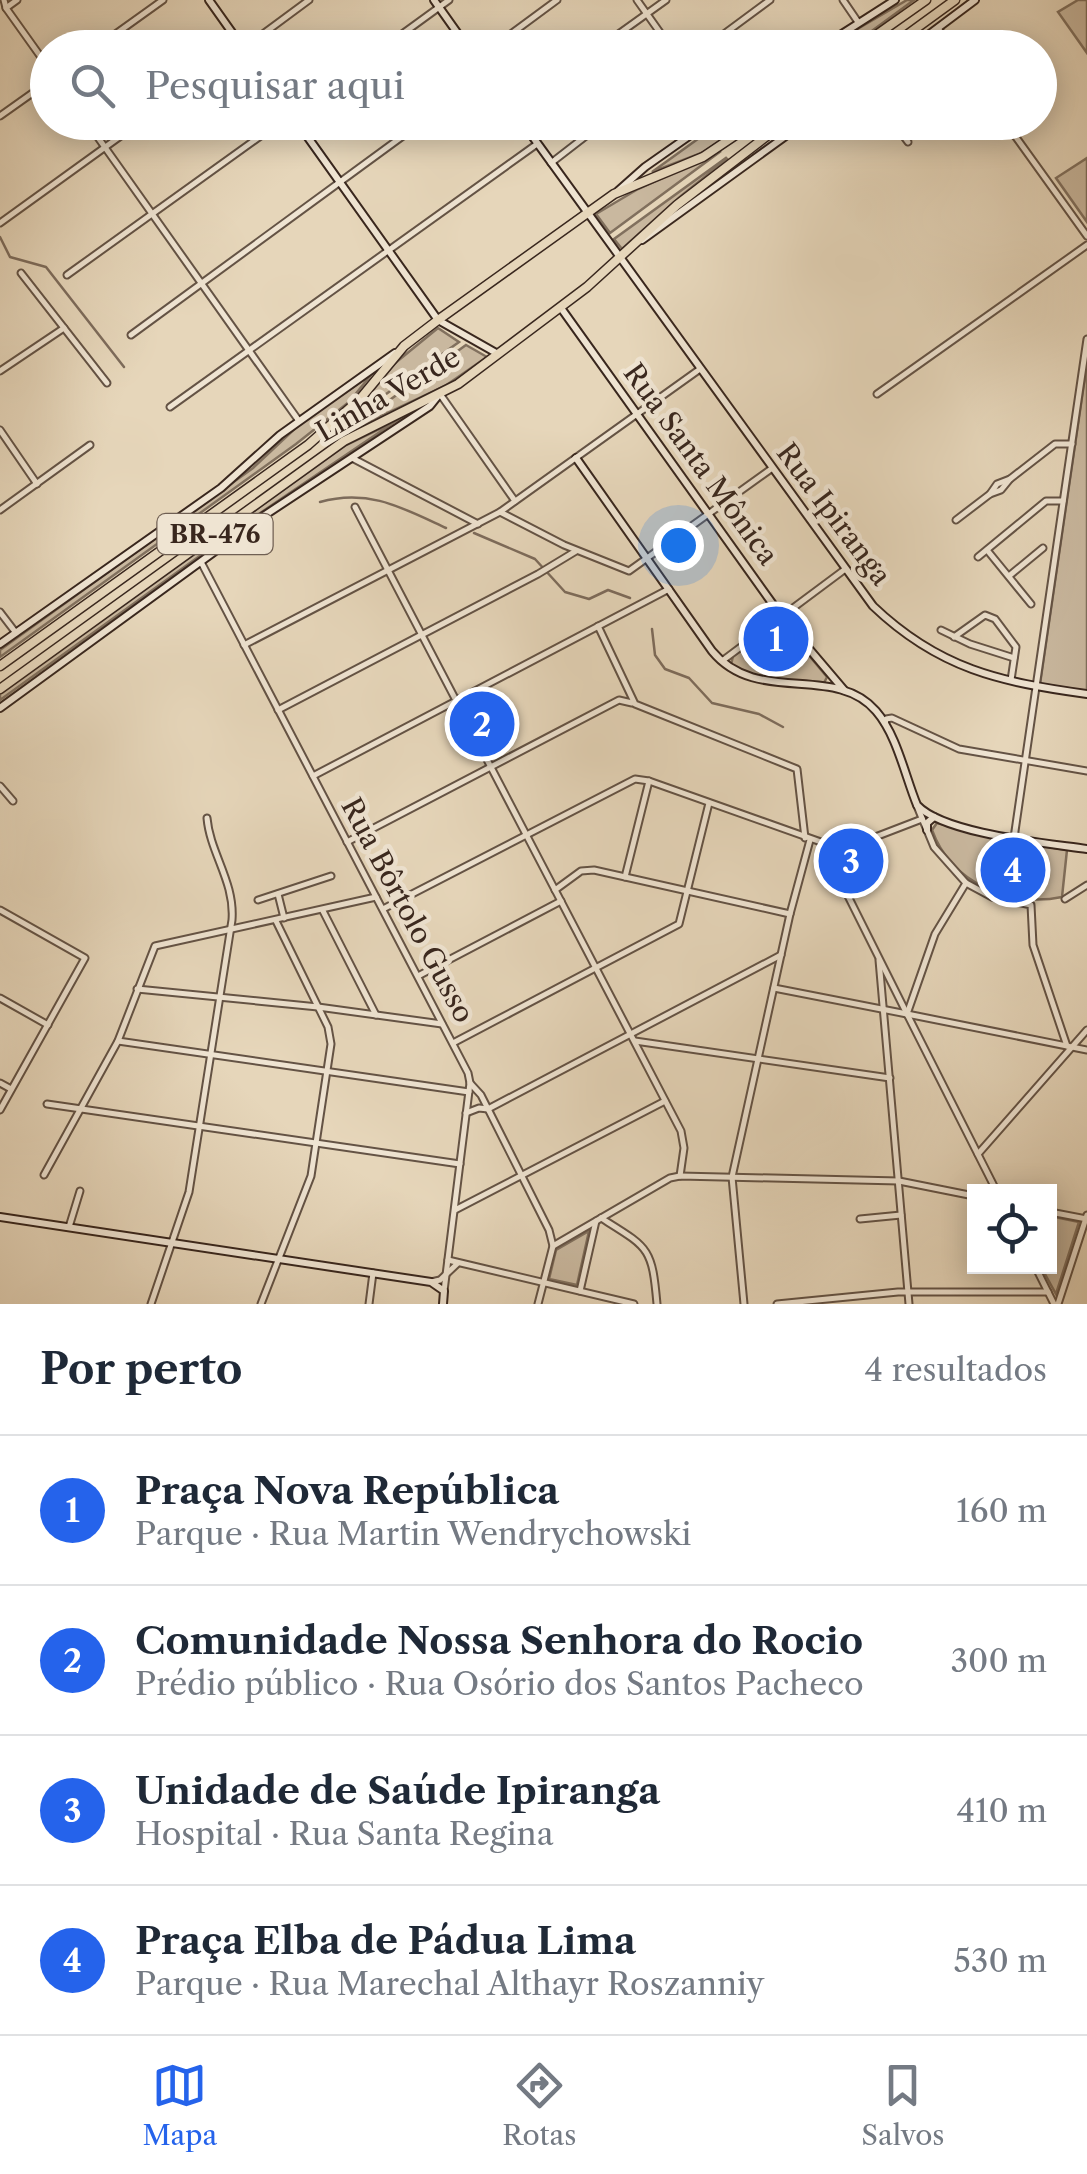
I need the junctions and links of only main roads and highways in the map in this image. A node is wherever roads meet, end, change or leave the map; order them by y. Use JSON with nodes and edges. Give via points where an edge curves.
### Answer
{"nodes":[{"id":1,"x":209,"y":0,"type":"edge"},
{"id":2,"x":895,"y":0,"type":"edge"},
{"id":3,"x":926,"y":0,"type":"edge"},
{"id":4,"x":955,"y":0,"type":"edge"},
{"id":5,"x":975,"y":0,"type":"edge"},
{"id":6,"x":436,"y":4,"type":"edge"},
{"id":7,"x":230,"y":30,"type":"edge"},
{"id":8,"x":455,"y":30,"type":"edge"},
{"id":9,"x":846,"y":30,"type":"edge"},
{"id":10,"x":884,"y":30,"type":"edge"},
{"id":11,"x":914,"y":30,"type":"edge"},
{"id":12,"x":935,"y":30,"type":"edge"},
{"id":13,"x":310,"y":140,"type":"edge"},
{"id":14,"x":535,"y":140,"type":"edge"},
{"id":15,"x":682,"y":140,"type":"edge"},
{"id":16,"x":729,"y":140,"type":"edge"},
{"id":17,"x":760,"y":140,"type":"edge"},
{"id":18,"x":781,"y":140,"type":"edge"},
{"id":19,"x":614,"y":194,"type":"junction"},
{"id":20,"x":588,"y":214,"type":"junction"},
{"id":21,"x":629,"y":249,"type":"junction"},
{"id":22,"x":619,"y":258,"type":"junction"},
{"id":23,"x":561,"y":308,"type":"junction"},
{"id":24,"x":438,"y":320,"type":"junction"},
{"id":25,"x":404,"y":346,"type":"junction"},
{"id":26,"x":498,"y":354,"type":"junction"},
{"id":27,"x":440,"y":394,"type":"junction"},
{"id":28,"x":576,"y":458,"type":"road end"},
{"id":29,"x":0,"y":644,"type":"edge"},
{"id":30,"x":0,"y":666,"type":"edge"},
{"id":31,"x":0,"y":690,"type":"edge"},
{"id":32,"x":845,"y":691,"type":"junction"},
{"id":33,"x":1087,"y":694,"type":"edge"},
{"id":34,"x":0,"y":708,"type":"edge"},
{"id":35,"x":935,"y":817,"type":"junction"},
{"id":36,"x":926,"y":830,"type":"road end"},
{"id":37,"x":1087,"y":849,"type":"edge"},
{"id":38,"x":0,"y":1217,"type":"edge"},
{"id":39,"x":443,"y":1304,"type":"edge"}],
"edges":[{"from":1,"to":7,"type":"main road"},
{"from":2,"to":9,"type":"main road"},
{"from":3,"to":10,"type":"highway"},
{"from":4,"to":11,"type":"highway"},
{"from":5,"to":12,"type":"main road"},
{"from":6,"to":8,"type":"main road"},
{"from":13,"to":24,"type":"main road"},
{"from":14,"to":20,"type":"main road","name":"Rua Ipiranga"},
{"from":15,"to":19,"type":"main road"},
{"from":16,"to":19,"type":"highway","name":"Linha Verde","number":"BR-476","via":[[703,158]]},
{"from":17,"to":21,"type":"highway","name":"Linha Verde","number":"BR-476"},
{"from":18,"to":21,"type":"main road"},
{"from":19,"to":20,"type":"highway","name":"Linha Verde","number":"BR-476"},
{"from":20,"to":22,"type":"main road","name":"Rua Ipiranga"},
{"from":20,"to":24,"type":"highway","name":"Linha Verde","number":"BR-476"},
{"from":21,"to":22,"type":"highway","name":"Linha Verde","number":"BR-476"},
{"from":22,"to":23,"type":"highway","name":"Linha Verde","number":"BR-476"},
{"from":22,"to":33,"type":"main road","name":"Rua Ipiranga","via":[[882,614],[966,669]]},
{"from":23,"to":26,"type":"highway","name":"Linha Verde","number":"BR-476"},
{"from":23,"to":32,"type":"main road","name":"Rua Santa Mônica","via":[[782,617]]},
{"from":24,"to":25,"type":"highway","name":"Linha Verde","number":"BR-476"},
{"from":24,"to":26,"type":"main road"},
{"from":25,"to":29,"type":"main road","via":[[298,421],[221,488]]},
{"from":25,"to":30,"type":"highway","name":"Linha Verde","number":"BR-476","via":[[360,399],[308,444]]},
{"from":26,"to":27,"type":"highway","name":"Linha Verde","number":"BR-476"},
{"from":27,"to":31,"type":"highway","name":"Linha Verde","number":"BR-476","via":[[344,441]]},
{"from":27,"to":34,"type":"main road"},
{"from":28,"to":32,"type":"main road","via":[[722,662],[754,680]]},
{"from":32,"to":35,"type":"main road","name":"Rua Santa Mônica","via":[[874,709],[917,805]]},
{"from":35,"to":36,"type":"main road"},
{"from":35,"to":37,"type":"main road"},
{"from":38,"to":39,"type":"main road","name":"Rua Bôrtolo Gusso","via":[[430,1282],[444,1291]]}]}
